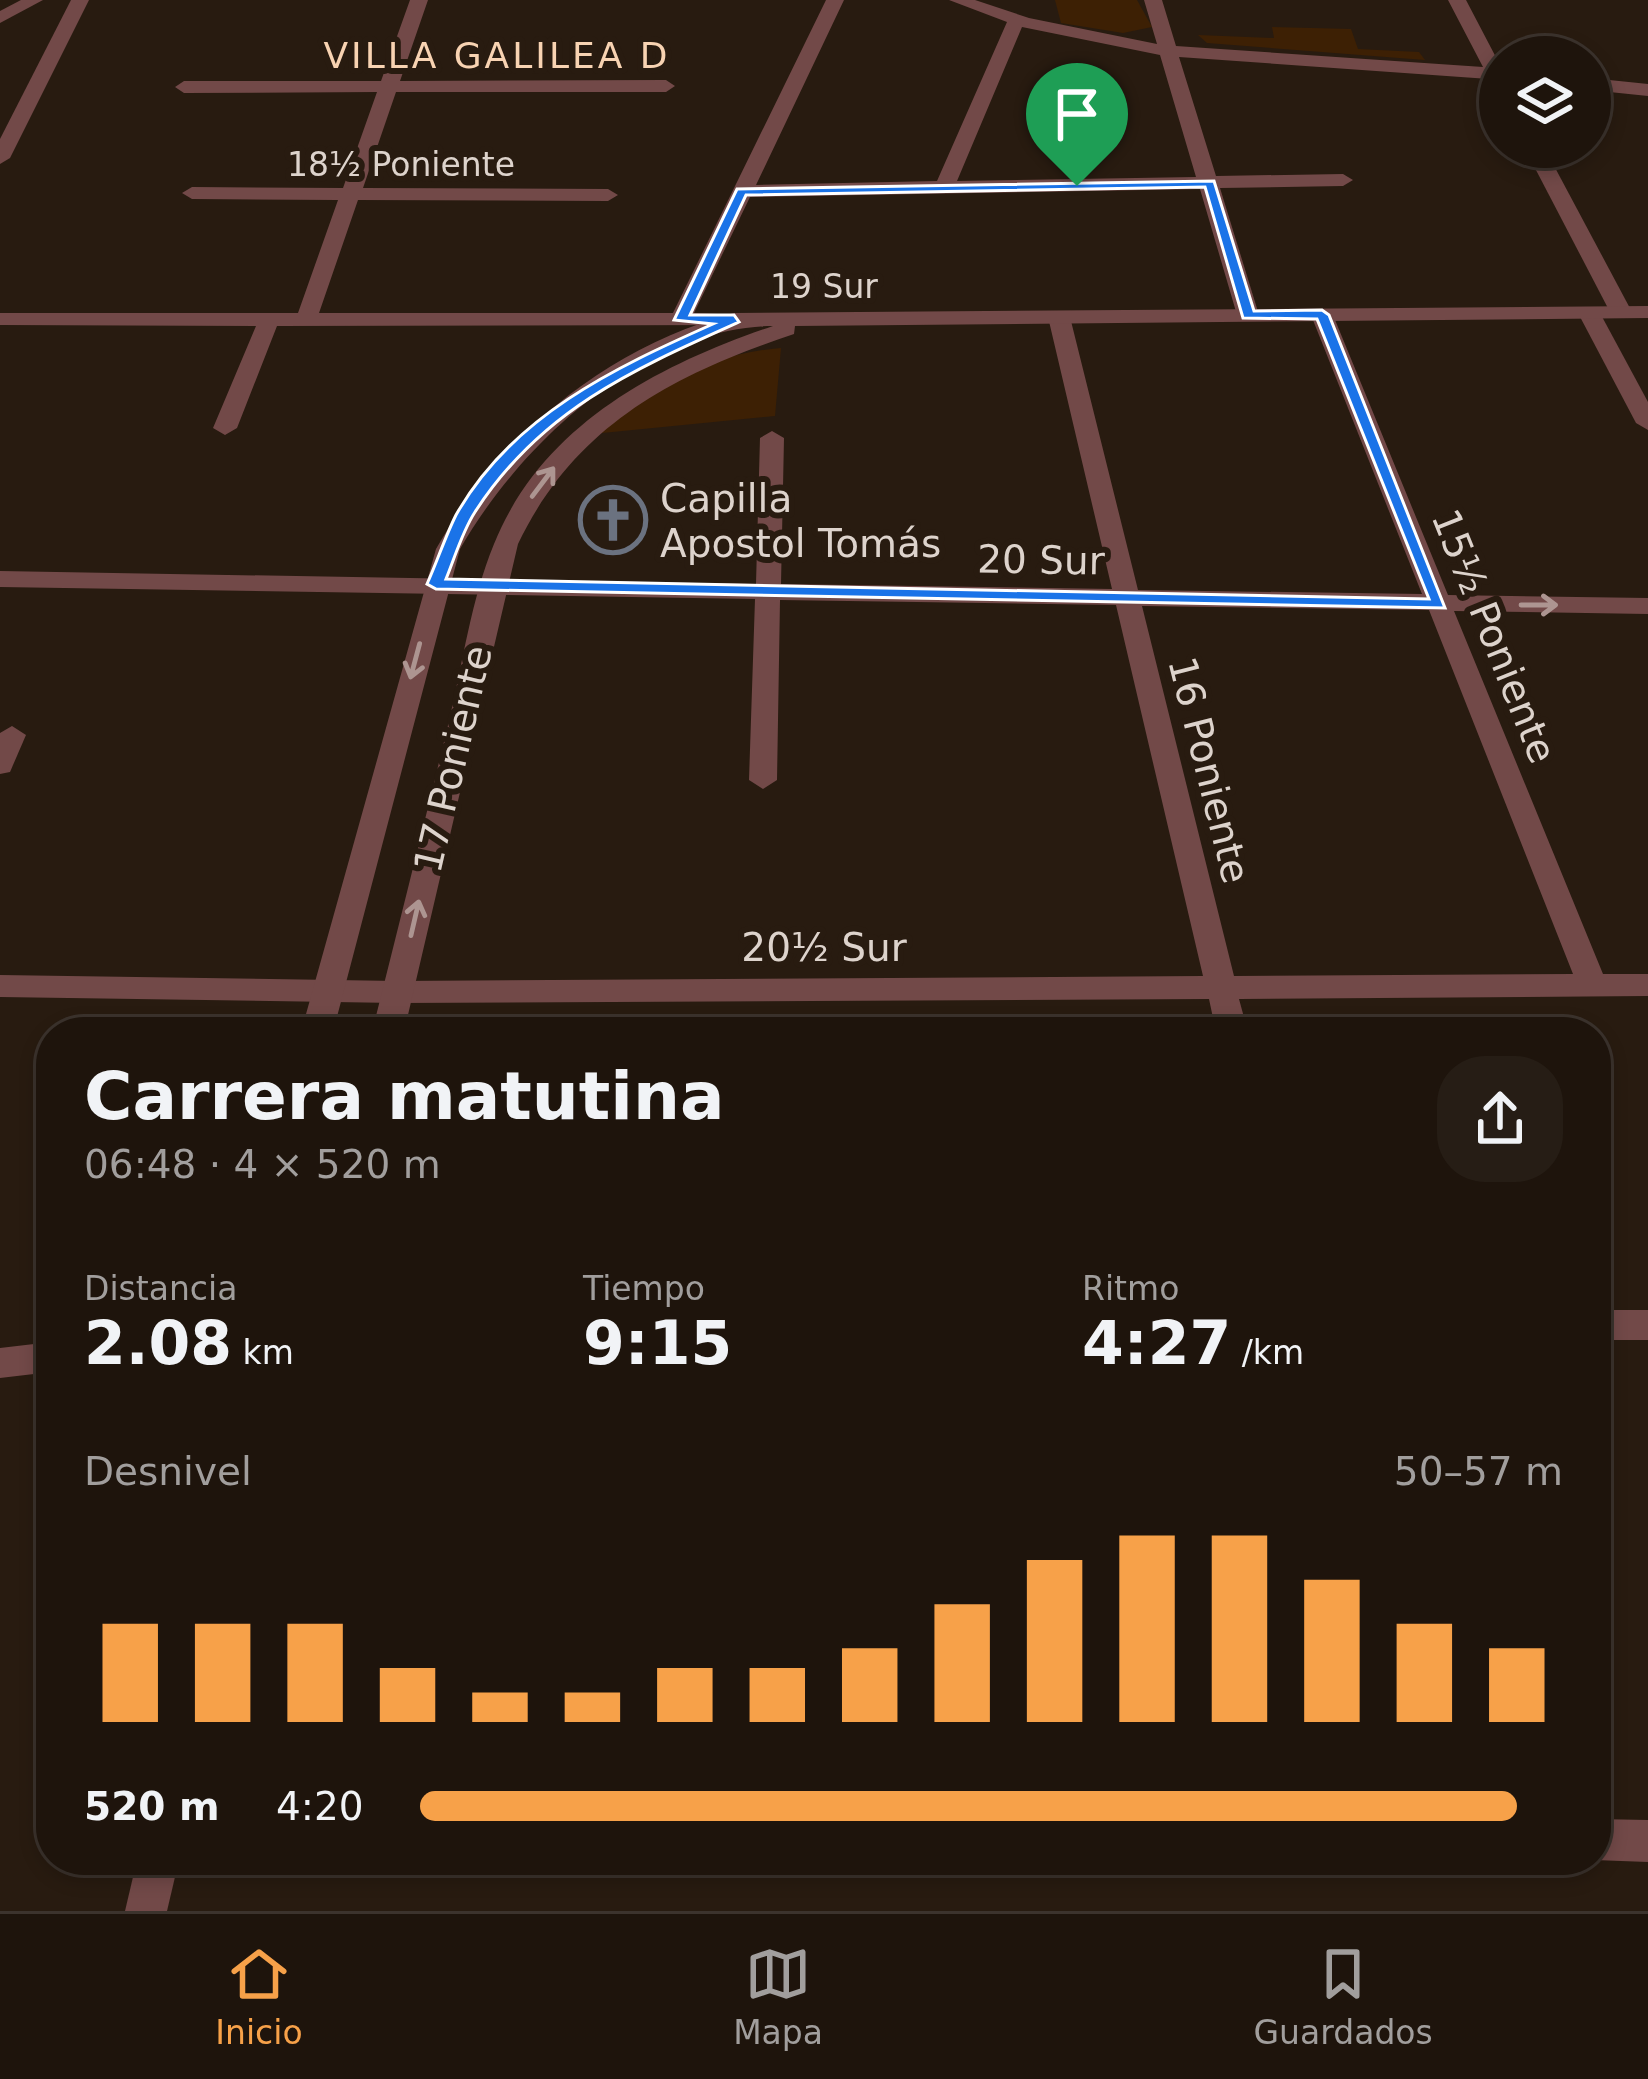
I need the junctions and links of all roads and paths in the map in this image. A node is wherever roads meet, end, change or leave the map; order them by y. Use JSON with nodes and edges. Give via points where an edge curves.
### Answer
{"nodes":[{"id":1,"x":34,"y":0,"type":"edge"},
{"id":2,"x":80,"y":0,"type":"edge"},
{"id":3,"x":418,"y":0,"type":"edge"},
{"id":4,"x":835,"y":0,"type":"edge"},
{"id":5,"x":958,"y":0,"type":"edge"},
{"id":6,"x":1153,"y":0,"type":"edge"},
{"id":7,"x":1457,"y":0,"type":"edge"},
{"id":8,"x":0,"y":18,"type":"edge"},
{"id":9,"x":1016,"y":22,"type":"junction"},
{"id":10,"x":1479,"y":40,"type":"edge"},
{"id":11,"x":1172,"y":51,"type":"junction"},
{"id":12,"x":1479,"y":75,"type":"edge"},
{"id":13,"x":388,"y":86,"type":"junction"},
{"id":14,"x":666,"y":86,"type":"dead end"},
{"id":15,"x":1611,"y":86,"type":"edge"},
{"id":16,"x":184,"y":87,"type":"dead end"},
{"id":17,"x":1648,"y":90,"type":"edge"},
{"id":18,"x":0,"y":158,"type":"edge"},
{"id":19,"x":1545,"y":168,"type":"edge"},
{"id":20,"x":1343,"y":180,"type":"dead end"},
{"id":21,"x":1210,"y":183,"type":"junction"},
{"id":22,"x":944,"y":189,"type":"junction"},
{"id":23,"x":741,"y":191,"type":"junction"},
{"id":24,"x":192,"y":193,"type":"dead end"},
{"id":25,"x":351,"y":193,"type":"junction"},
{"id":26,"x":608,"y":195,"type":"dead end"},
{"id":27,"x":1621,"y":312,"type":"junction"},
{"id":28,"x":1648,"y":312,"type":"edge"},
{"id":29,"x":1589,"y":313,"type":"junction"},
{"id":30,"x":1248,"y":315,"type":"junction"},
{"id":31,"x":1322,"y":315,"type":"junction"},
{"id":32,"x":1059,"y":317,"type":"junction"},
{"id":33,"x":0,"y":319,"type":"edge"},
{"id":34,"x":838,"y":319,"type":"junction"},
{"id":35,"x":269,"y":320,"type":"junction"},
{"id":36,"x":306,"y":320,"type":"junction"},
{"id":37,"x":681,"y":320,"type":"junction"},
{"id":38,"x":734,"y":320,"type":"junction"},
{"id":39,"x":1648,"y":423,"type":"edge"},
{"id":40,"x":225,"y":428,"type":"dead end"},
{"id":41,"x":772,"y":438,"type":"dead end"},
{"id":42,"x":0,"y":580,"type":"edge"},
{"id":43,"x":436,"y":584,"type":"junction"},
{"id":44,"x":494,"y":587,"type":"junction"},
{"id":45,"x":767,"y":593,"type":"junction"},
{"id":46,"x":1128,"y":601,"type":"junction"},
{"id":47,"x":1439,"y":604,"type":"junction"},
{"id":48,"x":1648,"y":606,"type":"edge"},
{"id":49,"x":12,"y":735,"type":"dead end"},
{"id":50,"x":0,"y":764,"type":"edge"},
{"id":51,"x":764,"y":780,"type":"dead end"},
{"id":52,"x":1648,"y":985,"type":"edge"},
{"id":53,"x":0,"y":986,"type":"edge"},
{"id":54,"x":1593,"y":986,"type":"junction"},
{"id":55,"x":1221,"y":987,"type":"junction"},
{"id":56,"x":327,"y":991,"type":"junction"},
{"id":57,"x":398,"y":992,"type":"junction"},
{"id":58,"x":321,"y":1017,"type":"edge"},
{"id":59,"x":392,"y":1017,"type":"edge"},
{"id":60,"x":1228,"y":1017,"type":"edge"},
{"id":61,"x":1611,"y":1325,"type":"edge"},
{"id":62,"x":1648,"y":1325,"type":"edge"},
{"id":63,"x":36,"y":1359,"type":"edge"},
{"id":64,"x":0,"y":1364,"type":"edge"},
{"id":65,"x":1611,"y":1840,"type":"edge"},
{"id":66,"x":1648,"y":1840,"type":"edge"},
{"id":67,"x":154,"y":1875,"type":"edge"},
{"id":68,"x":146,"y":1911,"type":"edge"}],
"edges":[{"from":1,"to":8,"type":"street"},
{"from":2,"to":18,"type":"street"},
{"from":3,"to":13,"type":"street"},
{"from":4,"to":23,"type":"street"},
{"from":5,"to":9,"type":"street"},
{"from":6,"to":11,"type":"street"},
{"from":7,"to":10,"type":"street"},
{"from":9,"to":11,"type":"street"},
{"from":9,"to":22,"type":"street"},
{"from":11,"to":12,"type":"street"},
{"from":11,"to":21,"type":"street"},
{"from":13,"to":14,"type":"street"},
{"from":13,"to":16,"type":"street"},
{"from":13,"to":25,"type":"street"},
{"from":15,"to":17,"type":"street"},
{"from":19,"to":27,"type":"street"},
{"from":20,"to":21,"type":"street"},
{"from":21,"to":22,"type":"street"},
{"from":21,"to":30,"type":"street"},
{"from":22,"to":23,"type":"street"},
{"from":23,"to":37,"type":"street"},
{"from":24,"to":25,"type":"street","name":"18½ Poniente"},
{"from":25,"to":26,"type":"street","name":"18½ Poniente"},
{"from":25,"to":36,"type":"street"},
{"from":27,"to":28,"type":"street","name":"19 Sur"},
{"from":27,"to":29,"type":"street","name":"19 Sur"},
{"from":29,"to":31,"type":"street","name":"19 Sur"},
{"from":29,"to":39,"type":"street"},
{"from":30,"to":31,"type":"street","name":"19 Sur"},
{"from":30,"to":32,"type":"street","name":"19 Sur"},
{"from":31,"to":47,"type":"street","name":"15½ Poniente"},
{"from":32,"to":34,"type":"street","name":"19 Sur"},
{"from":32,"to":46,"type":"street","name":"16 Poniente"},
{"from":33,"to":35,"type":"street","name":"19 Sur"},
{"from":34,"to":38,"type":"street","name":"19 Sur"},
{"from":44,"to":34,"type":"street","name":"17 Poniente","one_way":true,"via":[[507,543],[540,484],[602,420],[719,352]]},
{"from":35,"to":36,"type":"street","name":"19 Sur"},
{"from":35,"to":40,"type":"street"},
{"from":36,"to":37,"type":"street","name":"19 Sur"},
{"from":37,"to":38,"type":"street","name":"19 Sur"},
{"from":38,"to":43,"type":"street","name":"17 Poniente","via":[[613,374],[539,426],[475,499]]},
{"from":41,"to":45,"type":"street"},
{"from":42,"to":43,"type":"street","name":"20 Sur"},
{"from":43,"to":44,"type":"street","name":"20 Sur"},
{"from":43,"to":56,"type":"street","name":"17 Poniente","one_way":true},
{"from":44,"to":45,"type":"street","name":"20 Sur"},
{"from":57,"to":44,"type":"street","name":"17 Poniente","one_way":true},
{"from":45,"to":46,"type":"street","name":"20 Sur"},
{"from":45,"to":51,"type":"street"},
{"from":46,"to":47,"type":"street","name":"20 Sur"},
{"from":46,"to":55,"type":"street","name":"16 Poniente"},
{"from":47,"to":48,"type":"street","name":"20 Sur","one_way":true},
{"from":47,"to":54,"type":"street","name":"15½ Poniente"},
{"from":49,"to":50,"type":"street"},
{"from":52,"to":54,"type":"street","name":"20½ Sur"},
{"from":53,"to":56,"type":"street","name":"20½ Sur"},
{"from":54,"to":55,"type":"street","name":"20½ Sur"},
{"from":55,"to":57,"type":"street","name":"20½ Sur"},
{"from":55,"to":60,"type":"street","name":"16 Poniente"},
{"from":56,"to":57,"type":"street","name":"20½ Sur"},
{"from":56,"to":58,"type":"street","name":"17 Poniente"},
{"from":57,"to":59,"type":"street","name":"17 Poniente"},
{"from":61,"to":62,"type":"street"},
{"from":63,"to":64,"type":"street"},
{"from":65,"to":66,"type":"street"},
{"from":67,"to":68,"type":"street"}]}
